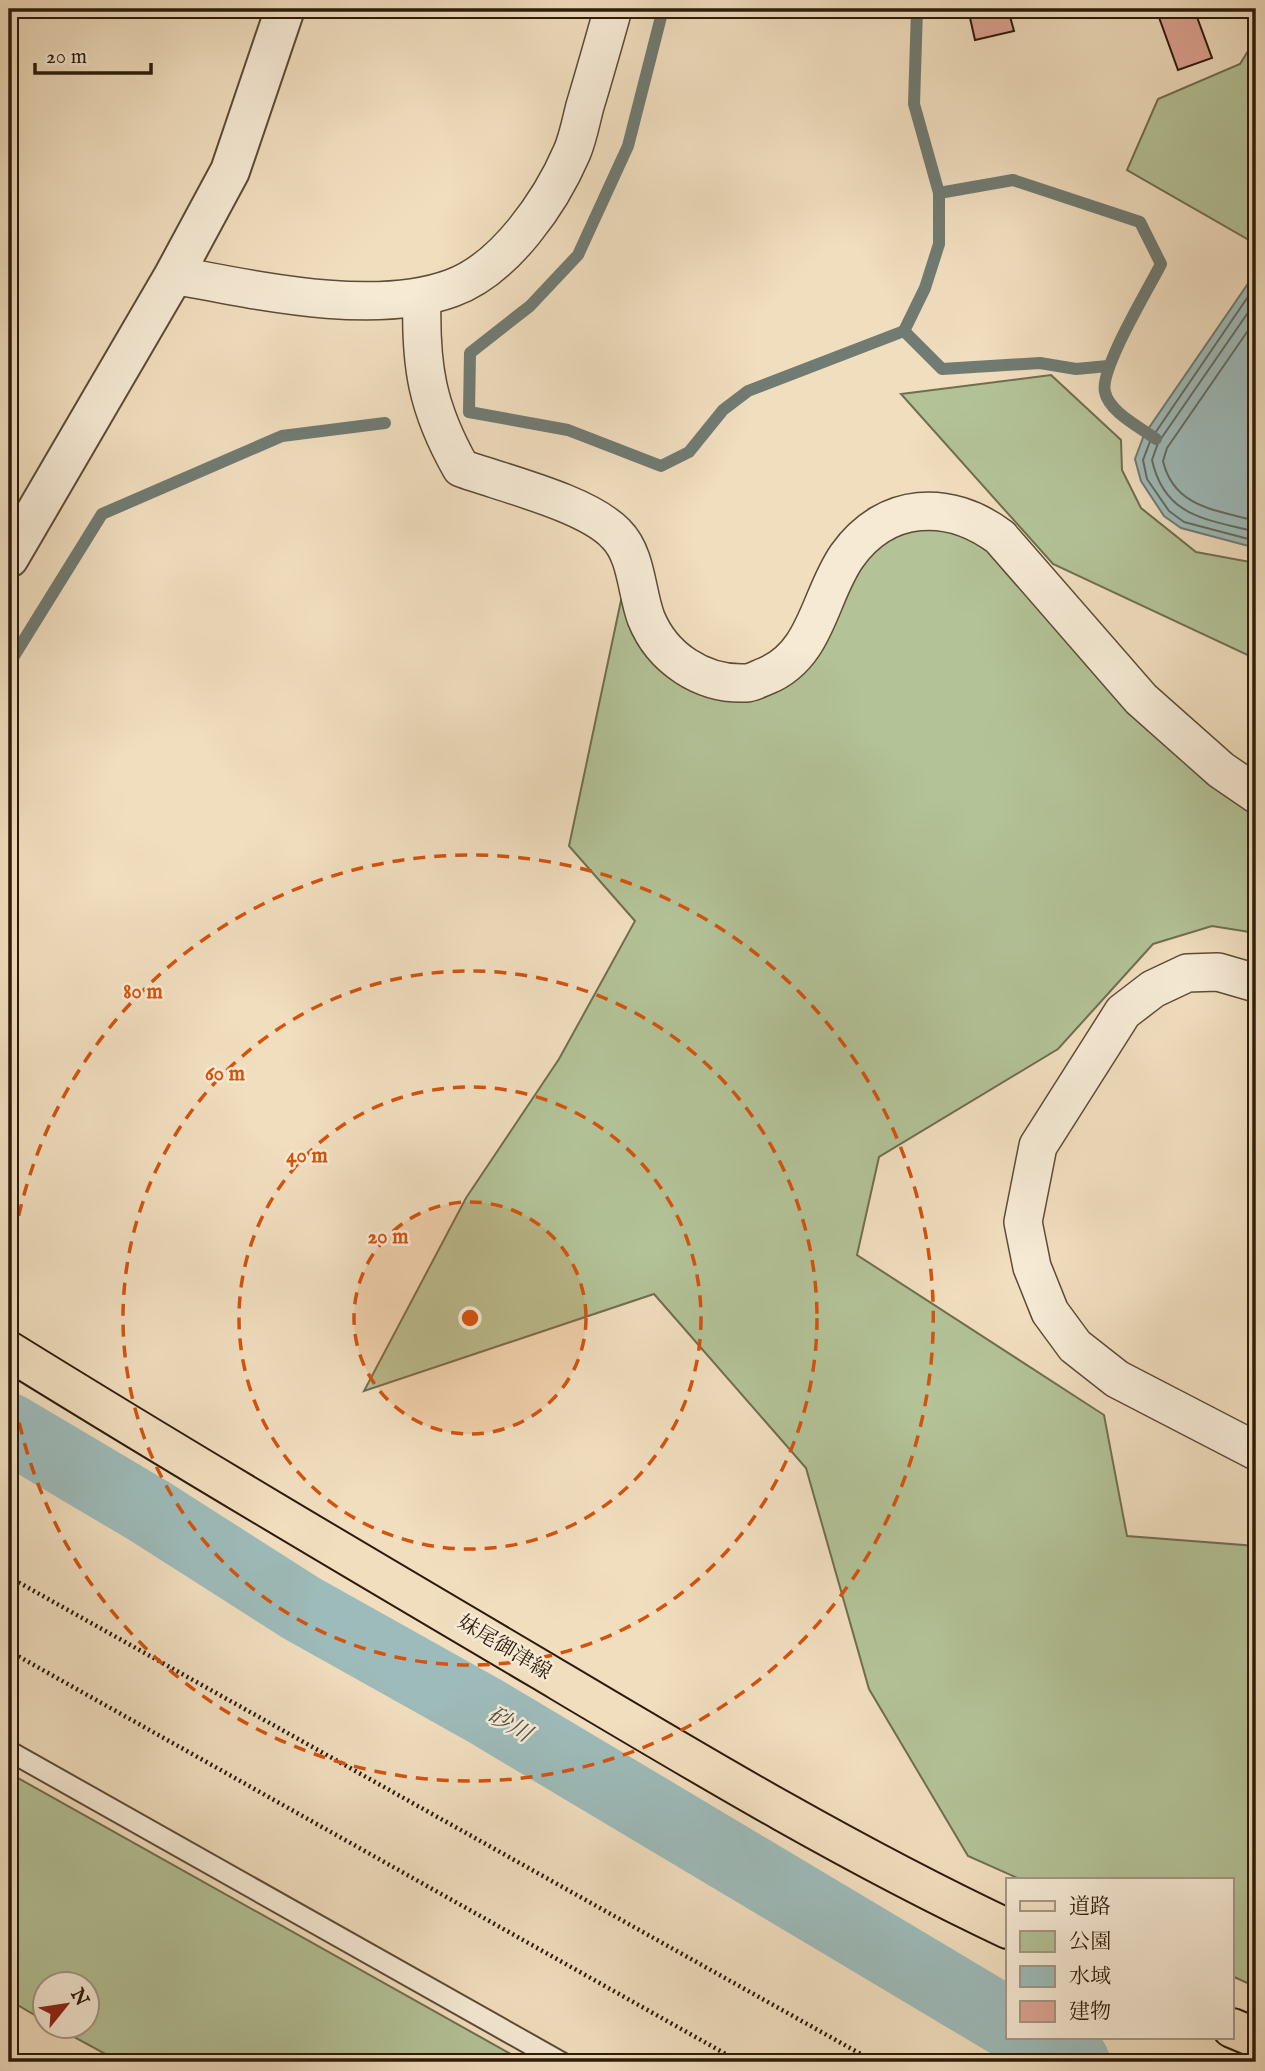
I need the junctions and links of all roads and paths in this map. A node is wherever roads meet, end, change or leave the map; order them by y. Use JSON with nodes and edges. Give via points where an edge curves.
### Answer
{"nodes":[{"id":1,"x":285,"y":9,"type":"edge"},
{"id":2,"x":613,"y":9,"type":"edge"},
{"id":3,"x":174,"y":275,"type":"junction"},
{"id":4,"x":422,"y":297,"type":"junction"},
{"id":5,"x":9,"y":558,"type":"edge"},
{"id":6,"x":1256,"y":794,"type":"edge"},
{"id":7,"x":1256,"y":983,"type":"edge"},
{"id":8,"x":9,"y":1352,"type":"edge"},
{"id":9,"x":1256,"y":1451,"type":"edge"},
{"id":10,"x":9,"y":1577,"type":"edge"},
{"id":11,"x":9,"y":1651,"type":"edge"},
{"id":12,"x":9,"y":1751,"type":"edge"},
{"id":13,"x":1006,"y":1928,"type":"edge"},
{"id":14,"x":1234,"y":2029,"type":"edge"},
{"id":15,"x":1256,"y":2038,"type":"edge"},
{"id":16,"x":561,"y":2062,"type":"edge"},
{"id":17,"x":740,"y":2062,"type":"edge"},
{"id":18,"x":875,"y":2062,"type":"edge"}],
"edges":[{"from":1,"to":3,"type":"street","via":[[230,171]]},
{"from":2,"to":4,"type":"street","via":[[572,151],[526,232],[493,264],[464,282]]},
{"from":3,"to":4,"type":"street","via":[[340,300]]},
{"from":3,"to":5,"type":"street"},
{"from":4,"to":6,"type":"street","via":[[421,352],[438,428],[461,468],[587,513],[617,534],[630,558],[647,619],[664,648],[686,669],[714,679],[748,683],[776,671],[800,649],[846,556],[866,535],[891,518],[918,510],[948,512],[978,521],[999,537],[1141,699],[1221,770]]},
{"from":7,"to":9,"type":"street","via":[[1218,972],[1187,973],[1153,989],[1123,1012],[1038,1146],[1023,1223],[1032,1268],[1050,1312],[1075,1346],[1117,1379]]},
{"from":8,"to":13,"type":"main road","name":"妹尾御津線","via":[[743,1790]]},
{"from":10,"to":18,"type":"path"},
{"from":11,"to":17,"type":"path"},
{"from":12,"to":16,"type":"lane"},
{"from":14,"to":15,"type":"main road"}]}
